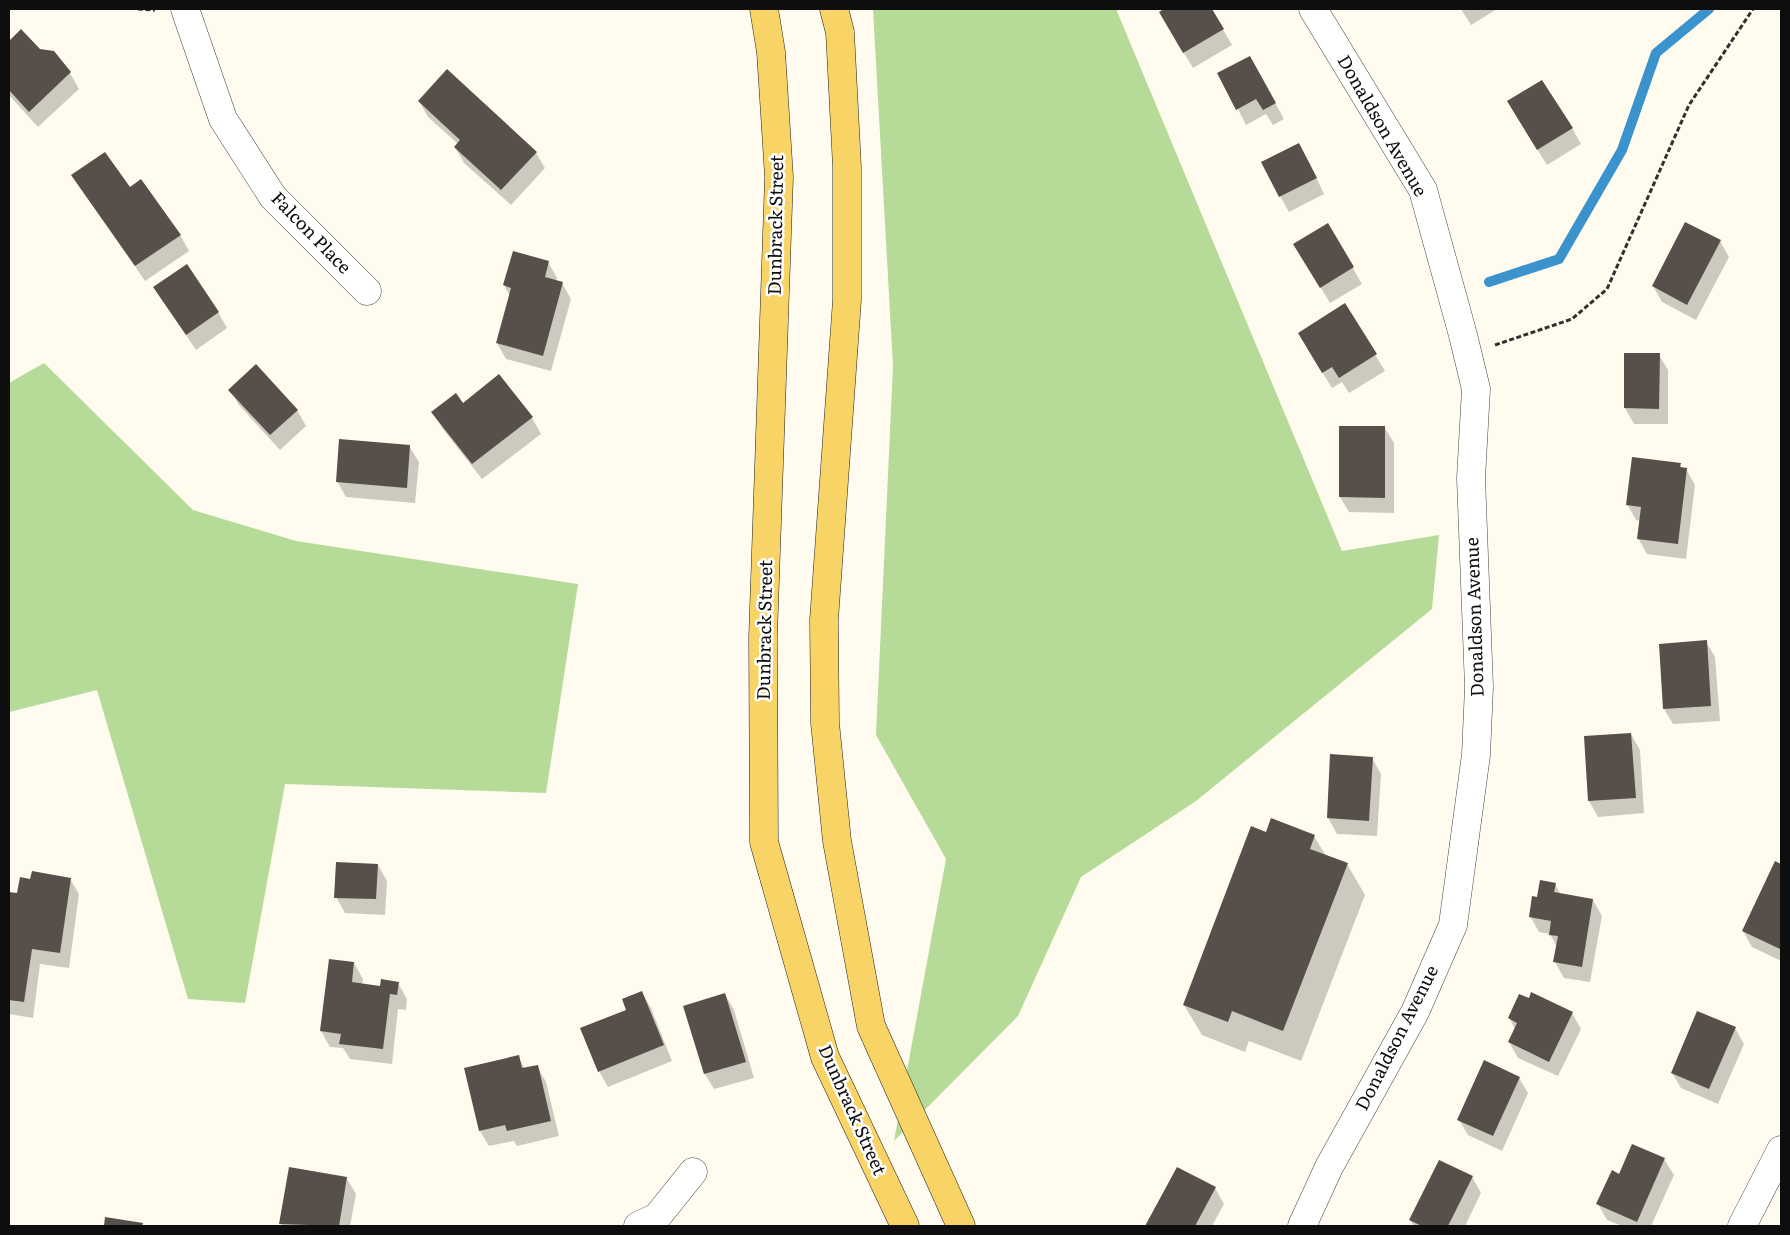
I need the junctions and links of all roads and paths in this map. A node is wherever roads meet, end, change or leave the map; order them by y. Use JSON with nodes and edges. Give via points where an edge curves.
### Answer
{"nodes":[{"id":1,"x":185,"y":9,"type":"edge"},
{"id":2,"x":764,"y":9,"type":"edge"},
{"id":3,"x":834,"y":9,"type":"edge"},
{"id":4,"x":1313,"y":9,"type":"edge"},
{"id":5,"x":1753,"y":9,"type":"edge"},
{"id":6,"x":367,"y":291,"type":"dead end"},
{"id":7,"x":1468,"y":354,"type":"junction"},
{"id":8,"x":1781,"y":1150,"type":"edge"},
{"id":9,"x":693,"y":1172,"type":"dead end"},
{"id":10,"x":638,"y":1226,"type":"edge"},
{"id":11,"x":905,"y":1226,"type":"edge"},
{"id":12,"x":961,"y":1226,"type":"edge"},
{"id":13,"x":1302,"y":1226,"type":"edge"},
{"id":14,"x":1742,"y":1226,"type":"edge"}],
"edges":[{"from":1,"to":6,"type":"street","name":"Falcon Place","via":[[223,120],[273,197]]},
{"from":2,"to":11,"type":"main road","name":"Dunbrack Street","via":[[771,52],[779,177],[763,637],[764,842],[826,1057]]},
{"from":3,"to":12,"type":"main road","via":[[840,32],[847,167],[847,300],[824,620],[825,723],[837,841],[871,1026]]},
{"from":4,"to":7,"type":"street","name":"Donaldson Avenue","via":[[1423,190]]},
{"from":5,"to":7,"type":"path","via":[[1689,105],[1607,289],[1572,319]]},
{"from":7,"to":13,"type":"street","name":"Donaldson Avenue","via":[[1476,389],[1471,478],[1479,687],[1476,755],[1453,925],[1415,1012],[1329,1168]]},
{"from":8,"to":14,"type":"street"},
{"from":9,"to":10,"type":"street","via":[[658,1216]]}]}
